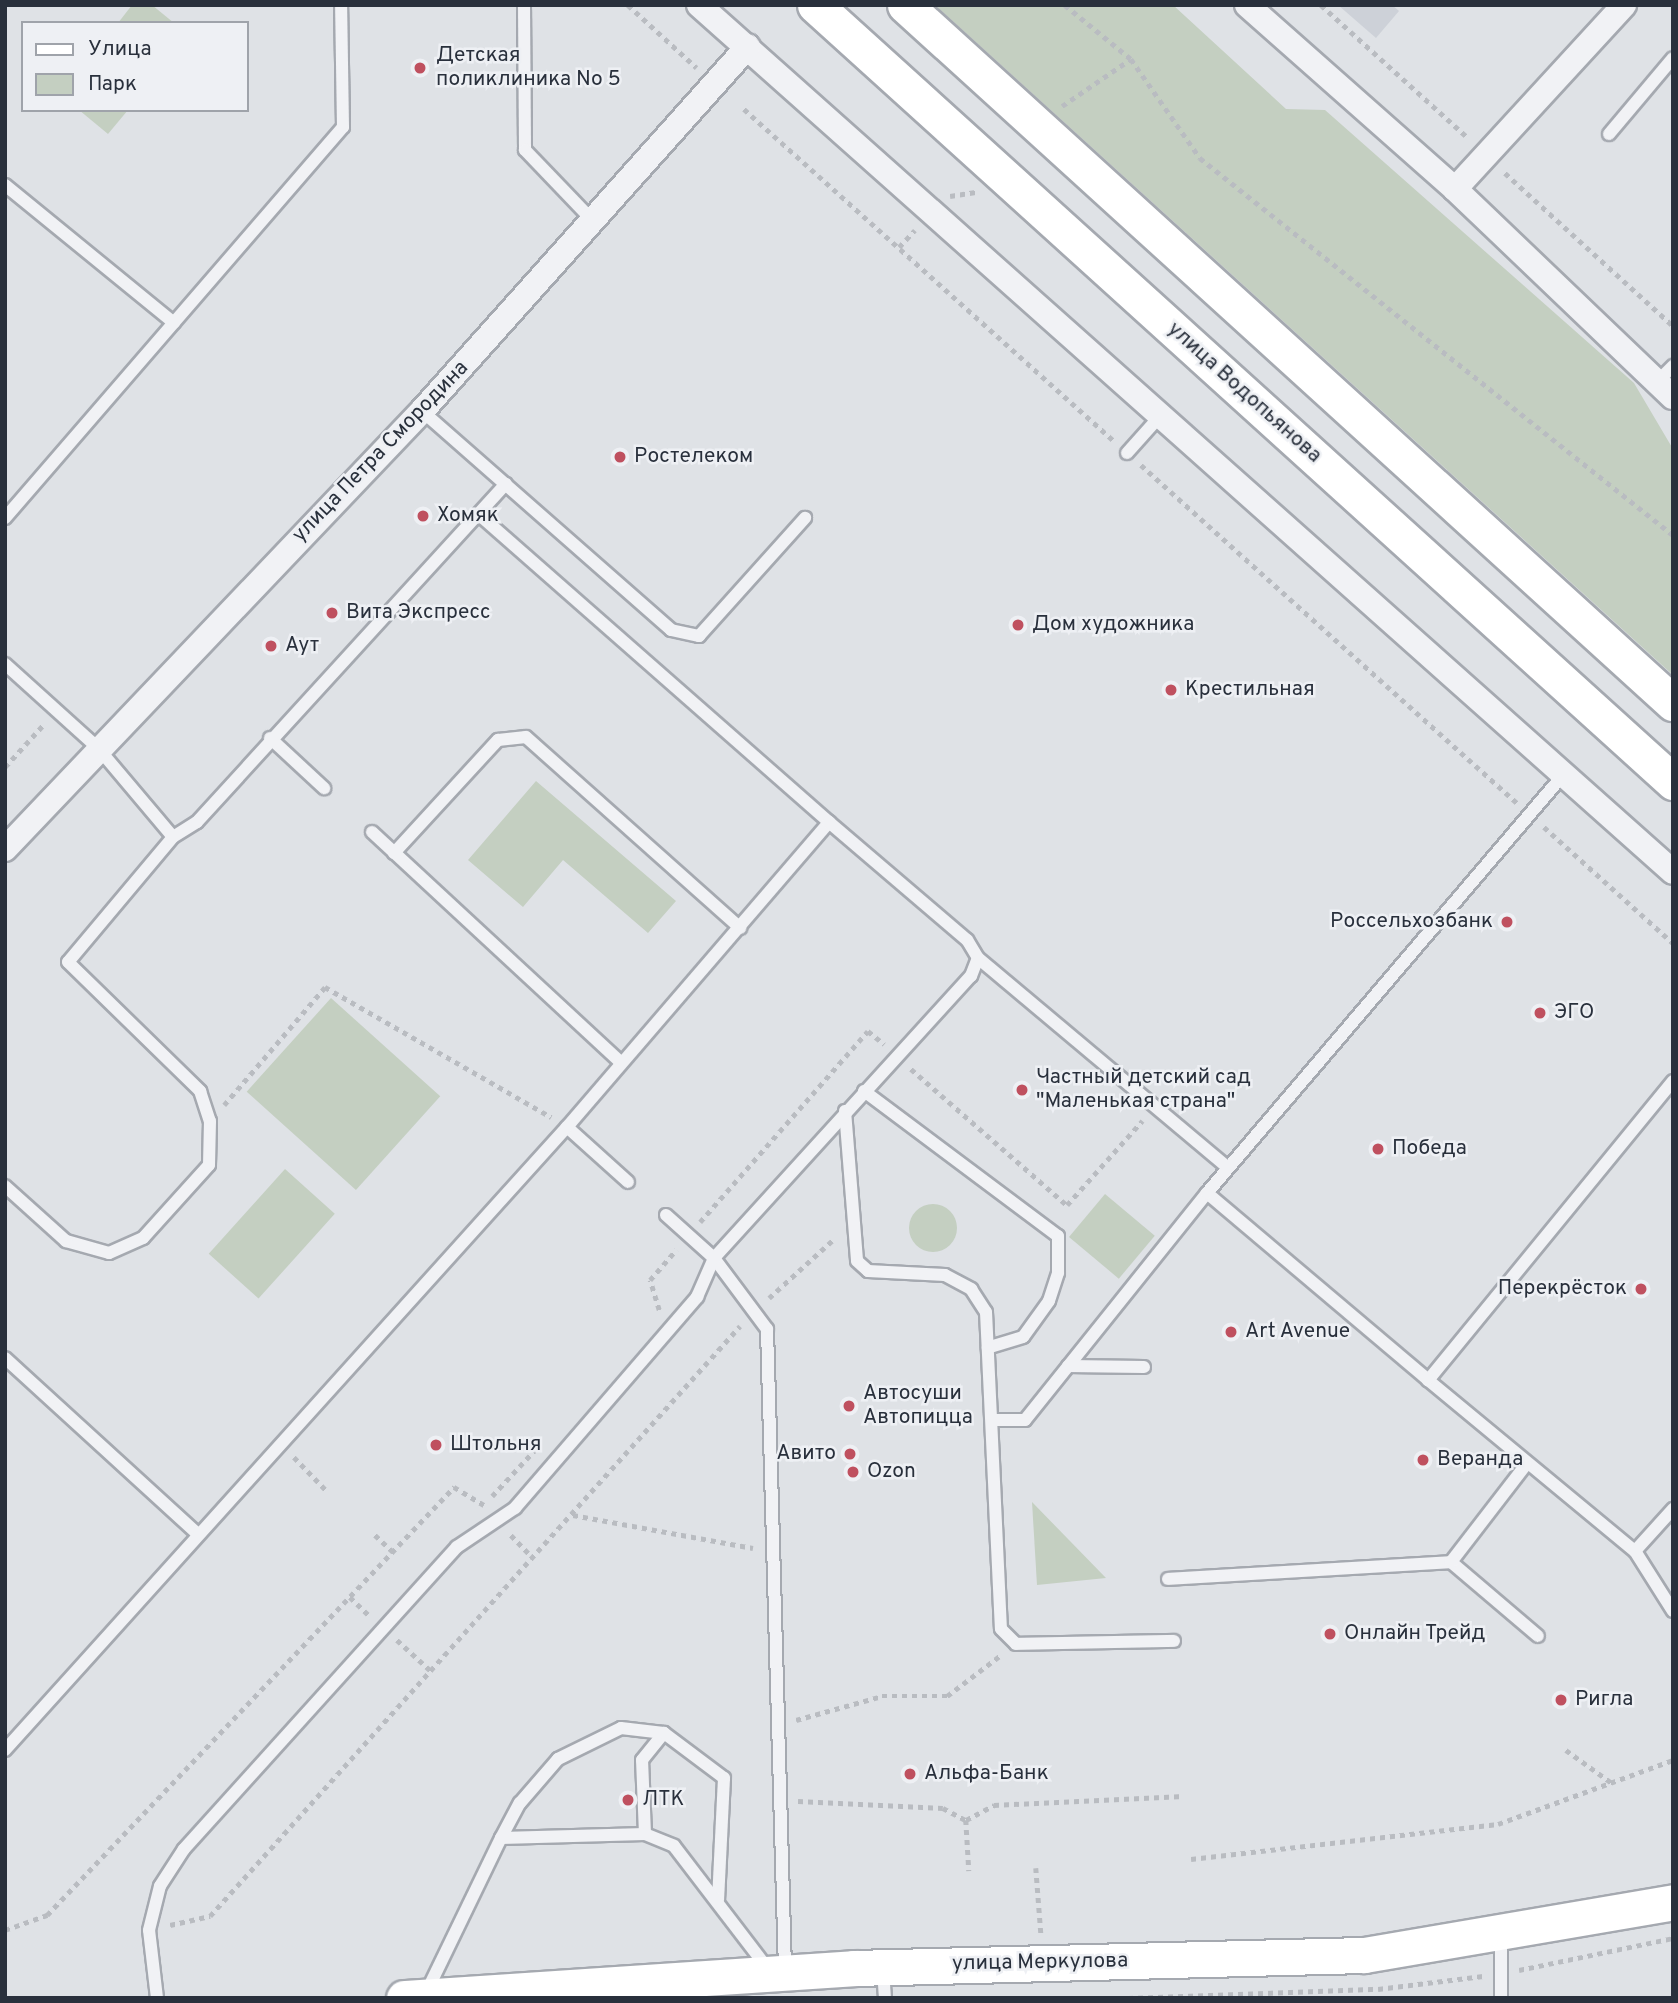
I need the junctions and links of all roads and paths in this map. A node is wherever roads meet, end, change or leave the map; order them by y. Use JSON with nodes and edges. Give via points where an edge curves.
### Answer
{"nodes":[{"id":1,"x":341,"y":5,"type":"edge"},
{"id":2,"x":524,"y":5,"type":"edge"},
{"id":3,"x":628,"y":5,"type":"edge"},
{"id":4,"x":699,"y":5,"type":"edge"},
{"id":5,"x":815,"y":5,"type":"edge"},
{"id":6,"x":905,"y":5,"type":"edge"},
{"id":7,"x":1065,"y":5,"type":"edge"},
{"id":8,"x":1247,"y":5,"type":"edge"},
{"id":9,"x":1321,"y":5,"type":"edge"},
{"id":10,"x":1624,"y":5,"type":"edge"},
{"id":11,"x":748,"y":47,"type":"junction"},
{"id":12,"x":1673,"y":58,"type":"edge"},
{"id":13,"x":1131,"y":59,"type":"junction"},
{"id":14,"x":697,"y":68,"type":"dead end"},
{"id":15,"x":744,"y":109,"type":"dead end"},
{"id":16,"x":1053,"y":113,"type":"dead end"},
{"id":17,"x":1609,"y":134,"type":"dead end"},
{"id":18,"x":1486,"y":155,"type":"junction"},
{"id":19,"x":5,"y":185,"type":"edge"},
{"id":20,"x":1455,"y":189,"type":"junction"},
{"id":21,"x":979,"y":192,"type":"dead end"},
{"id":22,"x":949,"y":196,"type":"dead end"},
{"id":23,"x":594,"y":222,"type":"junction"},
{"id":24,"x":919,"y":226,"type":"dead end"},
{"id":25,"x":899,"y":247,"type":"junction"},
{"id":26,"x":174,"y":323,"type":"junction"},
{"id":27,"x":1673,"y":326,"type":"edge"},
{"id":28,"x":1668,"y":381,"type":"edge"},
{"id":29,"x":422,"y":411,"type":"junction"},
{"id":30,"x":1161,"y":415,"type":"junction"},
{"id":31,"x":1127,"y":453,"type":"junction"},
{"id":32,"x":506,"y":484,"type":"junction"},
{"id":33,"x":479,"y":514,"type":"junction"},
{"id":34,"x":5,"y":518,"type":"edge"},
{"id":35,"x":805,"y":518,"type":"dead end"},
{"id":36,"x":1673,"y":535,"type":"edge"},
{"id":37,"x":5,"y":664,"type":"edge"},
{"id":38,"x":1673,"y":703,"type":"edge"},
{"id":39,"x":57,"y":710,"type":"junction"},
{"id":40,"x":270,"y":738,"type":"junction"},
{"id":41,"x":98,"y":748,"type":"junction"},
{"id":42,"x":5,"y":767,"type":"edge"},
{"id":43,"x":1564,"y":774,"type":"junction"},
{"id":44,"x":1673,"y":782,"type":"edge"},
{"id":45,"x":324,"y":788,"type":"dead end"},
{"id":46,"x":1528,"y":813,"type":"junction"},
{"id":47,"x":829,"y":822,"type":"junction"},
{"id":48,"x":372,"y":832,"type":"dead end"},
{"id":49,"x":173,"y":837,"type":"junction"},
{"id":50,"x":5,"y":849,"type":"edge"},
{"id":51,"x":394,"y":853,"type":"junction"},
{"id":52,"x":1673,"y":872,"type":"edge"},
{"id":53,"x":740,"y":928,"type":"junction"},
{"id":54,"x":1673,"y":943,"type":"edge"},
{"id":55,"x":978,"y":958,"type":"junction"},
{"id":56,"x":620,"y":1062,"type":"junction"},
{"id":57,"x":1673,"y":1081,"type":"edge"},
{"id":58,"x":864,"y":1091,"type":"junction"},
{"id":59,"x":845,"y":1111,"type":"junction"},
{"id":60,"x":210,"y":1121,"type":"junction"},
{"id":61,"x":566,"y":1126,"type":"junction"},
{"id":62,"x":1228,"y":1168,"type":"junction"},
{"id":63,"x":628,"y":1182,"type":"dead end"},
{"id":64,"x":5,"y":1186,"type":"edge"},
{"id":65,"x":1207,"y":1192,"type":"junction"},
{"id":66,"x":666,"y":1215,"type":"dead end"},
{"id":67,"x":852,"y":1223,"type":"junction"},
{"id":68,"x":714,"y":1258,"type":"junction"},
{"id":69,"x":754,"y":1311,"type":"junction"},
{"id":70,"x":989,"y":1348,"type":"junction"},
{"id":71,"x":5,"y":1358,"type":"edge"},
{"id":72,"x":1068,"y":1366,"type":"junction"},
{"id":73,"x":1144,"y":1367,"type":"dead end"},
{"id":74,"x":1428,"y":1380,"type":"junction"},
{"id":75,"x":992,"y":1420,"type":"junction"},
{"id":76,"x":289,"y":1451,"type":"dead end"},
{"id":77,"x":1525,"y":1466,"type":"junction"},
{"id":78,"x":327,"y":1490,"type":"dead end"},
{"id":79,"x":1673,"y":1509,"type":"edge"},
{"id":80,"x":572,"y":1515,"type":"junction"},
{"id":81,"x":198,"y":1534,"type":"junction"},
{"id":82,"x":375,"y":1535,"type":"dead end"},
{"id":83,"x":1635,"y":1551,"type":"junction"},
{"id":84,"x":393,"y":1552,"type":"dead end"},
{"id":85,"x":773,"y":1552,"type":"junction"},
{"id":86,"x":1451,"y":1562,"type":"junction"},
{"id":87,"x":1168,"y":1579,"type":"dead end"},
{"id":88,"x":1673,"y":1611,"type":"edge"},
{"id":89,"x":1538,"y":1636,"type":"dead end"},
{"id":90,"x":1174,"y":1641,"type":"dead end"},
{"id":91,"x":1016,"y":1644,"type":"junction"},
{"id":92,"x":778,"y":1725,"type":"junction"},
{"id":93,"x":664,"y":1733,"type":"junction"},
{"id":94,"x":1566,"y":1750,"type":"dead end"},
{"id":95,"x":5,"y":1751,"type":"edge"},
{"id":96,"x":1673,"y":1760,"type":"edge"},
{"id":97,"x":1612,"y":1783,"type":"junction"},
{"id":98,"x":1184,"y":1796,"type":"dead end"},
{"id":99,"x":780,"y":1801,"type":"junction"},
{"id":100,"x":966,"y":1820,"type":"junction"},
{"id":101,"x":645,"y":1834,"type":"junction"},
{"id":102,"x":501,"y":1838,"type":"junction"},
{"id":103,"x":1191,"y":1859,"type":"dead end"},
{"id":104,"x":1036,"y":1868,"type":"dead end"},
{"id":105,"x":969,"y":1871,"type":"dead end"},
{"id":106,"x":718,"y":1900,"type":"junction"},
{"id":107,"x":1673,"y":1902,"type":"edge"},
{"id":108,"x":149,"y":1930,"type":"junction"},
{"id":109,"x":1501,"y":1931,"type":"junction"},
{"id":110,"x":1673,"y":1938,"type":"edge"},
{"id":111,"x":1043,"y":1963,"type":"junction"},
{"id":112,"x":778,"y":1972,"type":"junction"},
{"id":113,"x":1501,"y":1973,"type":"junction"},
{"id":114,"x":884,"y":1983,"type":"edge"},
{"id":115,"x":414,"y":1997,"type":"edge"},
{"id":116,"x":157,"y":1998,"type":"edge"},
{"id":117,"x":1501,"y":1998,"type":"edge"}],
"edges":[{"from":1,"to":26,"type":"lane","via":[[343,127]]},
{"from":2,"to":23,"type":"lane","via":[[525,150]]},
{"from":3,"to":14,"type":"path"},
{"from":4,"to":11,"type":"street"},
{"from":5,"to":44,"type":"main road","name":"улица Водопьянова"},
{"from":6,"to":38,"type":"main road"},
{"from":7,"to":13,"type":"path"},
{"from":8,"to":20,"type":"street"},
{"from":9,"to":18,"type":"path"},
{"from":10,"to":18,"type":"street"},
{"from":11,"to":23,"type":"street","name":"улица Петра Смородина"},
{"from":11,"to":30,"type":"street"},
{"from":12,"to":17,"type":"lane"},
{"from":13,"to":16,"type":"path"},
{"from":13,"to":36,"type":"path","via":[[1200,158]]},
{"from":15,"to":25,"type":"path"},
{"from":18,"to":20,"type":"street"},
{"from":18,"to":27,"type":"path"},
{"from":19,"to":26,"type":"lane"},
{"from":20,"to":28,"type":"street"},
{"from":21,"to":22,"type":"path"},
{"from":23,"to":29,"type":"street","name":"улица Петра Смородина"},
{"from":24,"to":25,"type":"path"},
{"from":25,"to":31,"type":"path"},
{"from":26,"to":34,"type":"lane"},
{"from":29,"to":32,"type":"lane"},
{"from":29,"to":41,"type":"street","name":"улица Петра Смородина"},
{"from":30,"to":31,"type":"lane"},
{"from":30,"to":43,"type":"street"},
{"from":31,"to":46,"type":"path"},
{"from":32,"to":33,"type":"lane"},
{"from":32,"to":35,"type":"lane","via":[[671,630],[699,636]]},
{"from":33,"to":40,"type":"lane"},
{"from":33,"to":47,"type":"lane"},
{"from":37,"to":39,"type":"lane"},
{"from":39,"to":41,"type":"lane"},
{"from":39,"to":42,"type":"path"},
{"from":40,"to":45,"type":"lane"},
{"from":40,"to":49,"type":"lane","via":[[197,822]]},
{"from":41,"to":49,"type":"lane"},
{"from":41,"to":50,"type":"street","name":"улица Петра Смородина"},
{"from":43,"to":46,"type":"lane"},
{"from":43,"to":52,"type":"street"},
{"from":46,"to":54,"type":"path"},
{"from":46,"to":62,"type":"lane"},
{"from":47,"to":53,"type":"lane"},
{"from":47,"to":55,"type":"lane","via":[[967,940]]},
{"from":48,"to":51,"type":"lane"},
{"from":49,"to":60,"type":"lane","via":[[68,962],[200,1091]]},
{"from":51,"to":53,"type":"lane","via":[[498,740],[526,737]]},
{"from":51,"to":56,"type":"lane"},
{"from":53,"to":56,"type":"lane"},
{"from":55,"to":58,"type":"lane","via":[[971,976]]},
{"from":55,"to":62,"type":"lane"},
{"from":56,"to":61,"type":"lane"},
{"from":57,"to":74,"type":"lane"},
{"from":58,"to":59,"type":"lane"},
{"from":58,"to":70,"type":"lane","via":[[1058,1236],[1058,1273],[1049,1301],[1023,1337]]},
{"from":59,"to":67,"type":"lane"},
{"from":59,"to":68,"type":"lane"},
{"from":60,"to":61,"type":"path","via":[[325,988]]},
{"from":60,"to":64,"type":"lane","via":[[209,1165],[143,1238],[109,1253],[66,1241]]},
{"from":61,"to":63,"type":"lane"},
{"from":61,"to":81,"type":"lane"},
{"from":62,"to":65,"type":"lane"},
{"from":65,"to":72,"type":"lane"},
{"from":65,"to":74,"type":"lane"},
{"from":66,"to":68,"type":"lane"},
{"from":67,"to":69,"type":"path"},
{"from":67,"to":70,"type":"lane","via":[[857,1261],[869,1271],[945,1275],[971,1289],[986,1312]]},
{"from":68,"to":69,"type":"lane"},
{"from":68,"to":108,"type":"lane","via":[[697,1297],[515,1508],[457,1547],[184,1849],[160,1886]]},
{"from":69,"to":80,"type":"path"},
{"from":69,"to":85,"type":"lane","via":[[767,1329]]},
{"from":70,"to":75,"type":"lane"},
{"from":71,"to":81,"type":"lane"},
{"from":72,"to":73,"type":"lane"},
{"from":72,"to":75,"type":"lane","via":[[1025,1420]]},
{"from":74,"to":77,"type":"lane"},
{"from":75,"to":91,"type":"lane","via":[[1001,1629]]},
{"from":76,"to":78,"type":"path"},
{"from":77,"to":83,"type":"lane"},
{"from":77,"to":86,"type":"lane"},
{"from":79,"to":83,"type":"lane"},
{"from":80,"to":85,"type":"path"},
{"from":80,"to":108,"type":"path","via":[[210,1916]]},
{"from":81,"to":95,"type":"lane"},
{"from":82,"to":84,"type":"path"},
{"from":83,"to":88,"type":"lane"},
{"from":85,"to":92,"type":"lane"},
{"from":86,"to":87,"type":"lane"},
{"from":86,"to":89,"type":"lane"},
{"from":90,"to":91,"type":"lane"},
{"from":91,"to":92,"type":"path","via":[[947,1696],[882,1696]]},
{"from":92,"to":99,"type":"lane"},
{"from":93,"to":101,"type":"lane","via":[[642,1760]]},
{"from":93,"to":102,"type":"lane","via":[[621,1728],[558,1759],[520,1802]]},
{"from":93,"to":106,"type":"lane","via":[[724,1778]]},
{"from":94,"to":97,"type":"path"},
{"from":96,"to":97,"type":"path"},
{"from":97,"to":103,"type":"path","via":[[1498,1824]]},
{"from":98,"to":100,"type":"path","via":[[995,1805]]},
{"from":99,"to":100,"type":"path","via":[[943,1808]]},
{"from":99,"to":112,"type":"lane"},
{"from":100,"to":105,"type":"path"},
{"from":101,"to":102,"type":"lane"},
{"from":101,"to":106,"type":"lane","via":[[674,1846]]},
{"from":102,"to":115,"type":"lane"},
{"from":104,"to":111,"type":"path"},
{"from":106,"to":112,"type":"lane"},
{"from":107,"to":109,"type":"main road","name":"улица Меркулова"},
{"from":108,"to":116,"type":"lane"},
{"from":109,"to":111,"type":"main road","name":"улица Меркулова","via":[[1364,1955]]},
{"from":109,"to":113,"type":"lane"},
{"from":110,"to":113,"type":"path"},
{"from":111,"to":114,"type":"main road","name":"улица Меркулова"},
{"from":112,"to":114,"type":"main road","name":"улица Меркулова"},
{"from":112,"to":115,"type":"main road","name":"улица Меркулова"},
{"from":113,"to":117,"type":"lane"}]}
